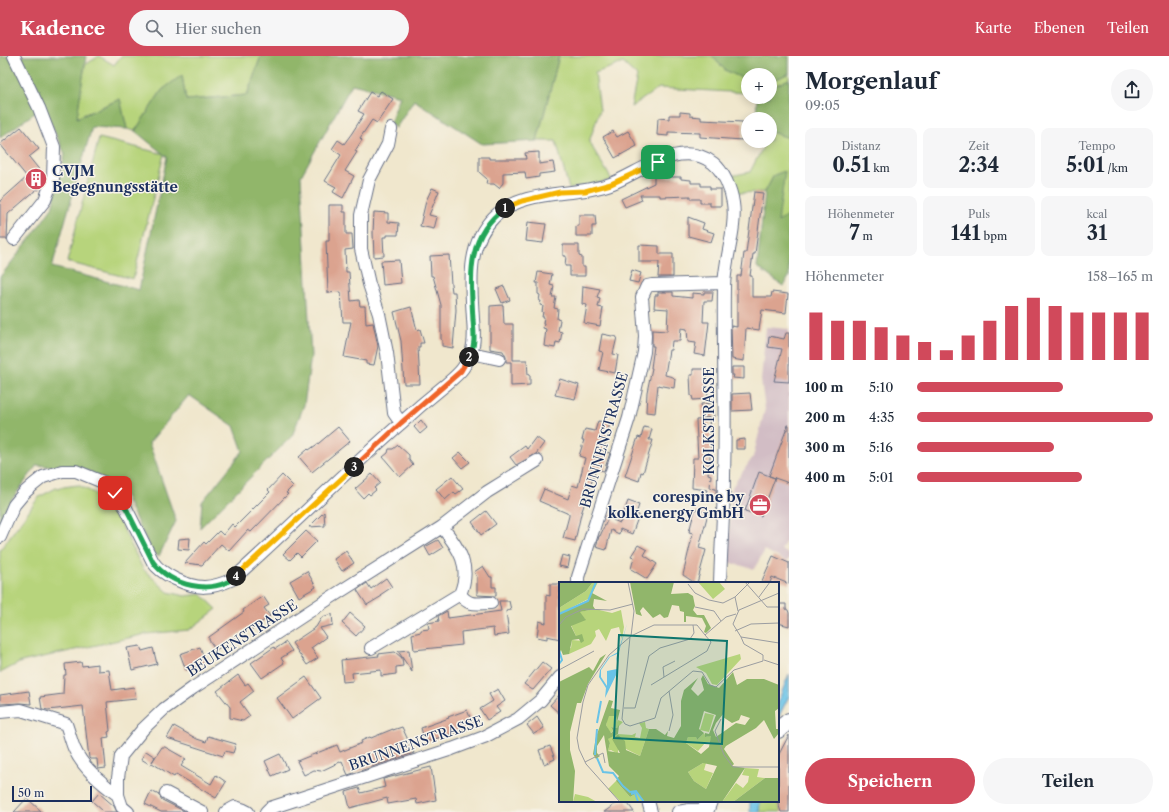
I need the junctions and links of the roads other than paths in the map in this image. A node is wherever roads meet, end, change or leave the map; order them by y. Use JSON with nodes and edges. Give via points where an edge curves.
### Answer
{"nodes":[{"id":1,"x":14,"y":56,"type":"edge"},
{"id":2,"x":391,"y":129,"type":"dead end"},
{"id":3,"x":14,"y":239,"type":"dead end"},
{"id":4,"x":724,"y":283,"type":"junction"},
{"id":5,"x":471,"y":353,"type":"junction"},
{"id":6,"x":499,"y":359,"type":"dead end"},
{"id":7,"x":401,"y":423,"type":"junction"},
{"id":8,"x":537,"y":461,"type":"dead end"},
{"id":9,"x":442,"y":528,"type":"junction"},
{"id":10,"x":0,"y":537,"type":"edge"},
{"id":11,"x":578,"y":582,"type":"edge"},
{"id":12,"x":720,"y":582,"type":"edge"},
{"id":13,"x":460,"y":594,"type":"junction"},
{"id":14,"x":491,"y":603,"type":"dead end"},
{"id":15,"x":371,"y":648,"type":"dead end"},
{"id":16,"x":559,"y":677,"type":"edge"},
{"id":17,"x":0,"y":712,"type":"edge"},
{"id":18,"x":789,"y":721,"type":"edge"},
{"id":19,"x":779,"y":729,"type":"edge"},
{"id":20,"x":166,"y":793,"type":"dead end"},
{"id":21,"x":118,"y":795,"type":"junction"},
{"id":22,"x":648,"y":802,"type":"edge"},
{"id":23,"x":706,"y":808,"type":"edge"},
{"id":24,"x":128,"y":812,"type":"edge"},
{"id":25,"x":202,"y":812,"type":"edge"},
{"id":26,"x":226,"y":812,"type":"edge"},
{"id":27,"x":248,"y":812,"type":"edge"},
{"id":28,"x":266,"y":812,"type":"edge"},
{"id":29,"x":651,"y":812,"type":"edge"},
{"id":30,"x":678,"y":812,"type":"edge"}],
"edges":[{"from":1,"to":3,"type":"street","via":[[54,147],[53,178],[45,200]]},
{"from":2,"to":7,"type":"street","via":[[388,144],[369,180],[361,214],[361,249],[387,353],[394,413]]},
{"from":4,"to":5,"type":"street","name":"KOLKSTRASSE","via":[[733,216],[730,190],[724,176],[712,163],[696,155],[677,155],[611,184],[522,201],[505,208],[492,219],[474,250],[471,274],[474,339]]},
{"from":4,"to":11,"type":"street","name":"BRUNNENSTRASSE","via":[[652,285],[644,290],[644,352],[629,418]]},
{"from":4,"to":12,"type":"street","name":"KOLKSTRASSE","via":[[724,475]]},
{"from":5,"to":6,"type":"street"},
{"from":5,"to":7,"type":"street","via":[[461,371]]},
{"from":7,"to":10,"type":"street","via":[[270,546],[233,579],[222,584],[194,586],[170,576],[157,567],[126,508],[115,493],[105,483],[76,471],[62,471],[43,477],[33,485],[14,505]]},
{"from":8,"to":9,"type":"street","name":"BEUKENSTRASSE","via":[[488,492]]},
{"from":9,"to":13,"type":"street","via":[[458,548],[462,560],[464,585]]},
{"from":9,"to":21,"type":"street","name":"BEUKENSTRASSE","via":[[330,598],[164,709],[143,728],[121,756]]},
{"from":13,"to":14,"type":"street","via":[[469,603]]},
{"from":13,"to":15,"type":"street"},
{"from":16,"to":28,"type":"street","name":"BRUNNENSTRASSE","via":[[541,700],[518,719],[484,737],[303,796],[270,808]]},
{"from":17,"to":21,"type":"street","via":[[21,710],[66,724],[74,749],[87,767]]},
{"from":18,"to":19,"type":"main road"},
{"from":20,"to":25,"type":"street"},
{"from":21,"to":24,"type":"street","via":[[122,807]]},
{"from":22,"to":29,"type":"street"},
{"from":23,"to":30,"type":"street"},
{"from":26,"to":27,"type":"street","via":[[235,807]]}]}
